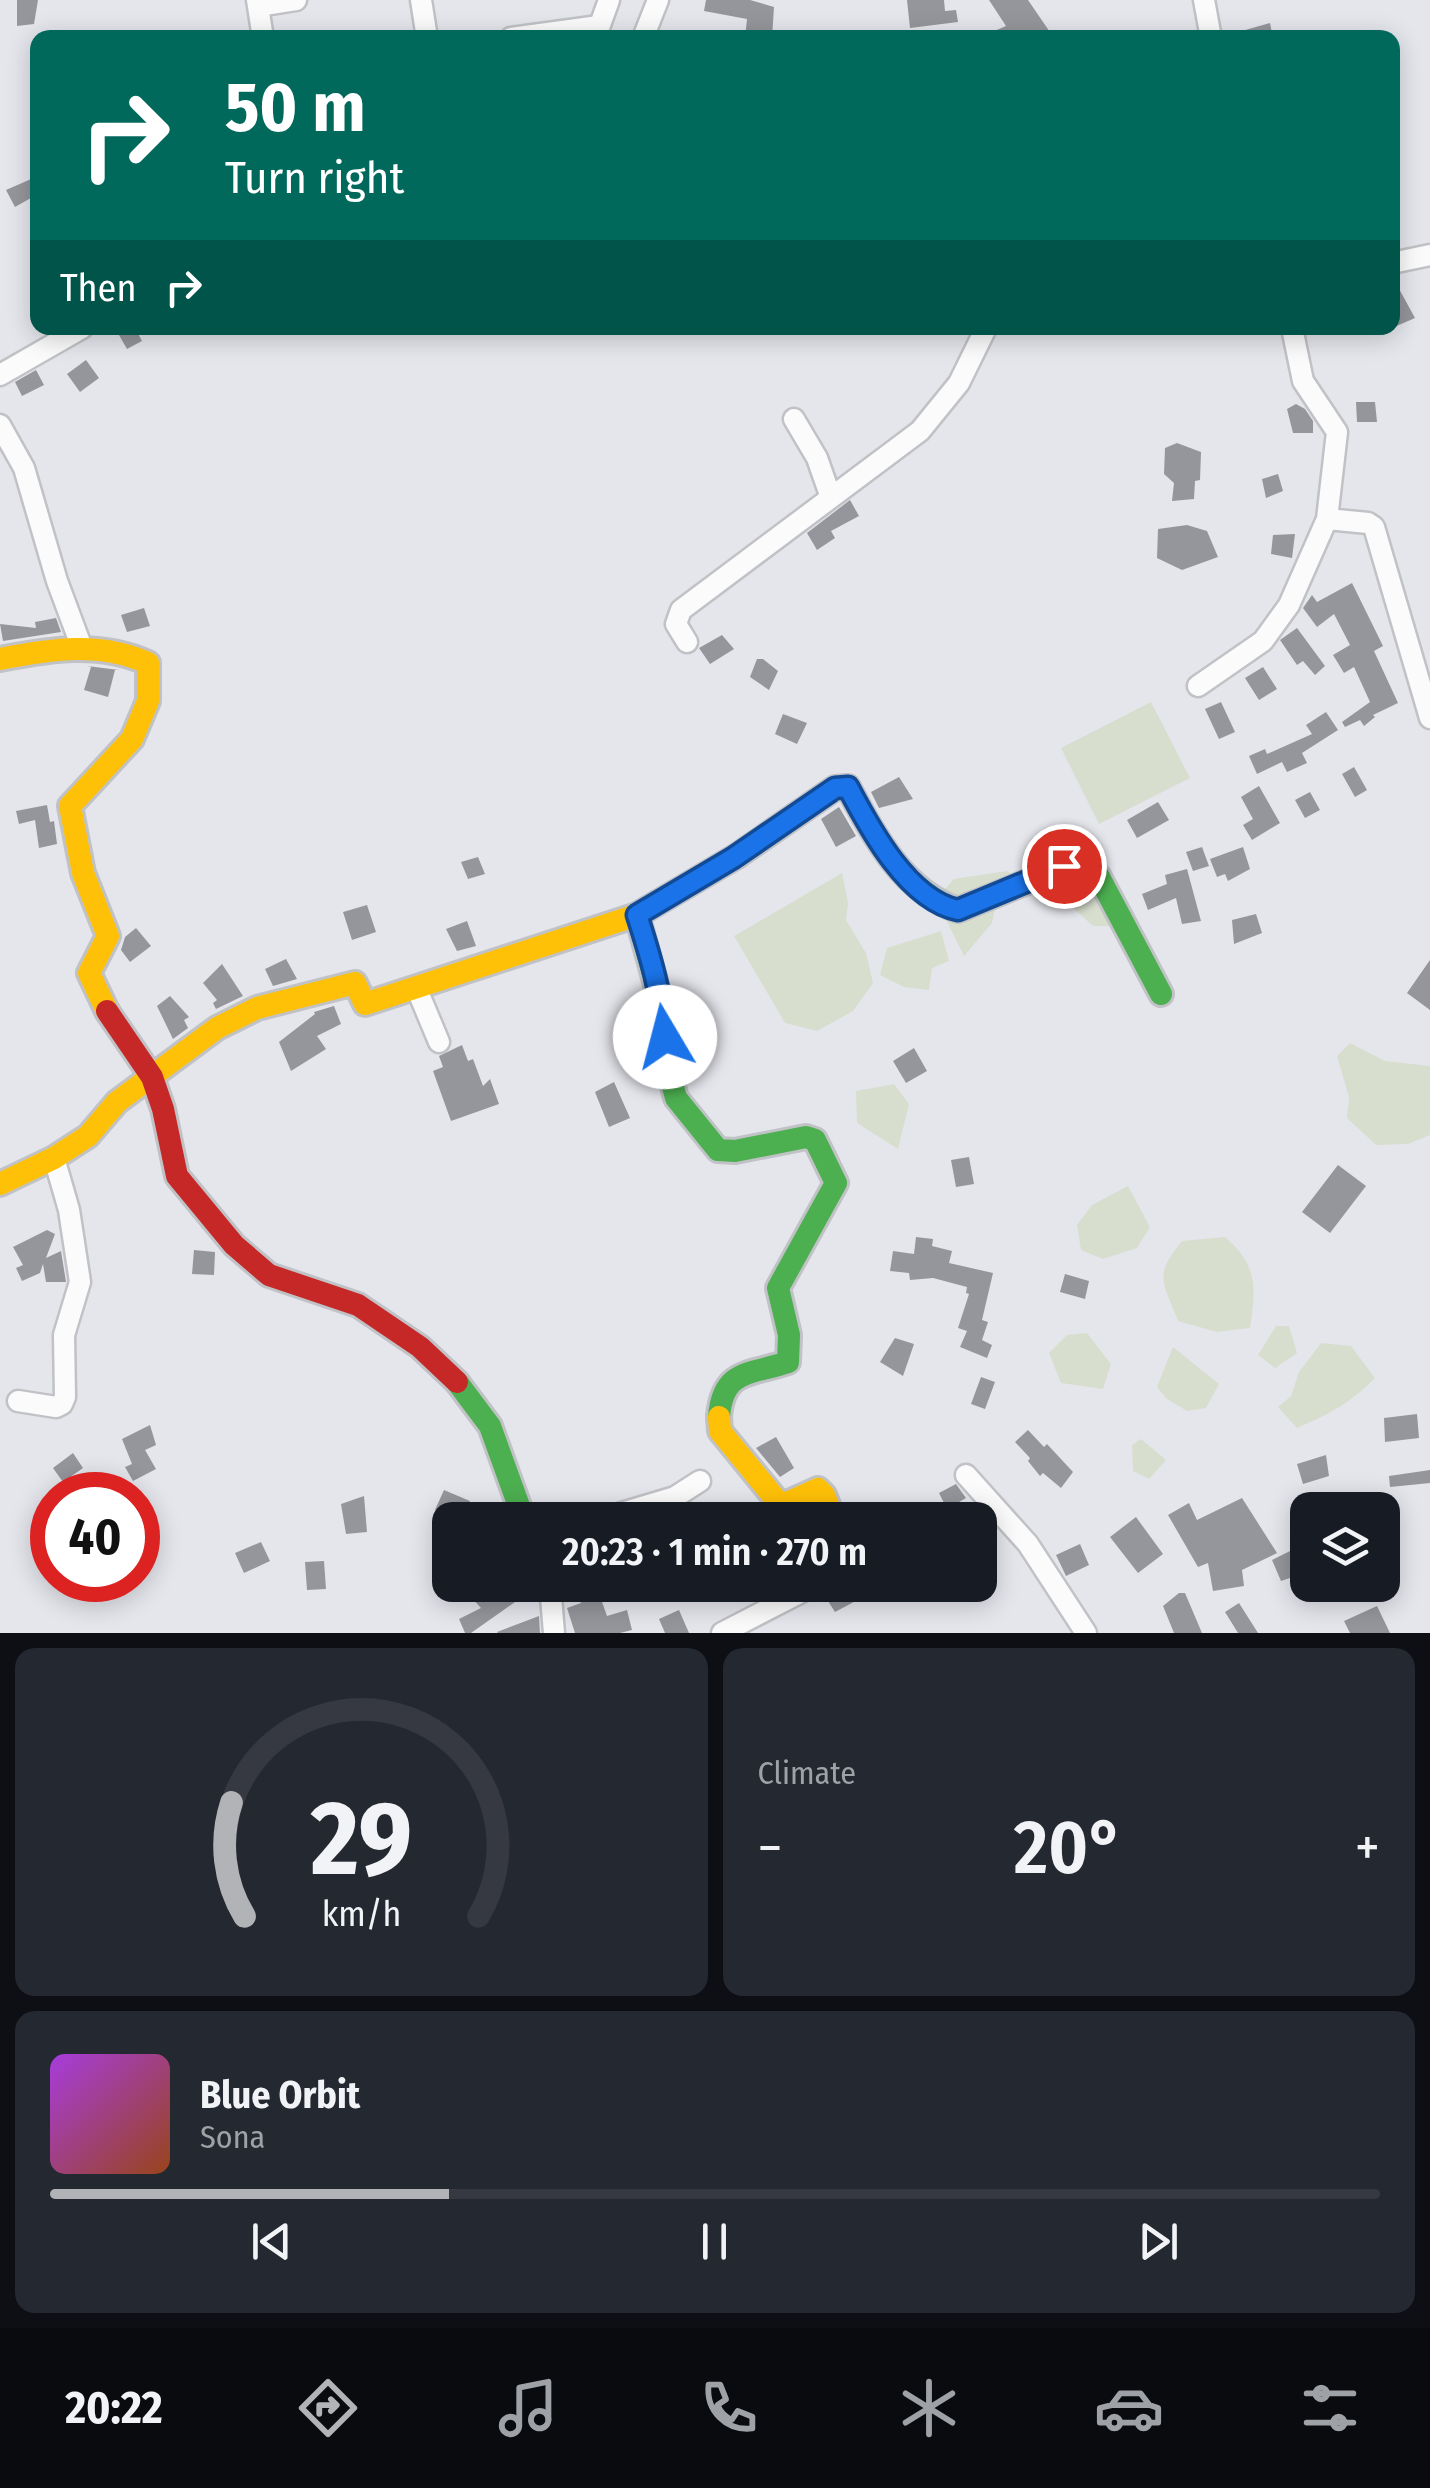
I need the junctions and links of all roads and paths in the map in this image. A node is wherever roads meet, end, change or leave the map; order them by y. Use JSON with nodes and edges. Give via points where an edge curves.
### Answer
{"nodes":[{"id":1,"x":296,"y":0,"type":"edge"},
{"id":2,"x":421,"y":0,"type":"edge"},
{"id":3,"x":609,"y":0,"type":"edge"},
{"id":4,"x":658,"y":0,"type":"edge"},
{"id":5,"x":1204,"y":0,"type":"edge"},
{"id":6,"x":258,"y":3,"type":"edge"},
{"id":7,"x":262,"y":30,"type":"edge"},
{"id":8,"x":426,"y":30,"type":"edge"},
{"id":9,"x":598,"y":30,"type":"edge"},
{"id":10,"x":645,"y":30,"type":"edge"},
{"id":11,"x":1210,"y":30,"type":"edge"},
{"id":12,"x":1430,"y":256,"type":"edge"},
{"id":13,"x":1400,"y":262,"type":"edge"},
{"id":14,"x":70,"y":335,"type":"edge"},
{"id":15,"x":982,"y":335,"type":"edge"},
{"id":16,"x":1293,"y":335,"type":"edge"},
{"id":17,"x":0,"y":375,"type":"edge"},
{"id":18,"x":794,"y":419,"type":"dead end"},
{"id":19,"x":0,"y":425,"type":"edge"},
{"id":20,"x":830,"y":495,"type":"junction"},
{"id":21,"x":1327,"y":519,"type":"junction"},
{"id":22,"x":687,"y":642,"type":"dead end"},
{"id":23,"x":82,"y":648,"type":"junction"},
{"id":24,"x":0,"y":660,"type":"edge"},
{"id":25,"x":1198,"y":686,"type":"dead end"},
{"id":26,"x":1430,"y":718,"type":"edge"},
{"id":27,"x":637,"y":915,"type":"junction"},
{"id":28,"x":416,"y":986,"type":"junction"},
{"id":29,"x":1161,"y":994,"type":"dead end"},
{"id":30,"x":439,"y":1042,"type":"dead end"},
{"id":31,"x":152,"y":1077,"type":"junction"},
{"id":32,"x":54,"y":1158,"type":"junction"},
{"id":33,"x":0,"y":1184,"type":"edge"},
{"id":34,"x":18,"y":1401,"type":"dead end"},
{"id":35,"x":966,"y":1475,"type":"dead end"},
{"id":36,"x":700,"y":1481,"type":"dead end"},
{"id":37,"x":517,"y":1502,"type":"edge"},
{"id":38,"x":661,"y":1502,"type":"edge"},
{"id":39,"x":778,"y":1502,"type":"edge"},
{"id":40,"x":788,"y":1502,"type":"edge"},
{"id":41,"x":827,"y":1502,"type":"edge"},
{"id":42,"x":551,"y":1602,"type":"edge"},
{"id":43,"x":782,"y":1602,"type":"edge"},
{"id":44,"x":554,"y":1633,"type":"edge"},
{"id":45,"x":722,"y":1633,"type":"edge"},
{"id":46,"x":1086,"y":1633,"type":"edge"}],
"edges":[{"from":1,"to":6,"type":"street"},
{"from":2,"to":8,"type":"street"},
{"from":3,"to":9,"type":"street"},
{"from":4,"to":10,"type":"street"},
{"from":5,"to":11,"type":"street"},
{"from":6,"to":7,"type":"street"},
{"from":12,"to":13,"type":"street"},
{"from":14,"to":17,"type":"street"},
{"from":15,"to":20,"type":"street","via":[[958,383],[920,431]]},
{"from":16,"to":21,"type":"street","via":[[1303,381],[1336,432]]},
{"from":18,"to":20,"type":"street"},
{"from":19,"to":23,"type":"street","via":[[24,468]]},
{"from":20,"to":22,"type":"street","via":[[680,610],[676,624]]},
{"from":21,"to":25,"type":"street","via":[[1288,606],[1263,641]]},
{"from":21,"to":26,"type":"street","via":[[1374,527]]},
{"from":23,"to":24,"type":"street"},
{"from":23,"to":31,"type":"street","via":[[129,652],[148,663],[148,702],[132,740],[70,806],[81,872],[108,936],[90,974]]},
{"from":27,"to":28,"type":"street"},
{"from":27,"to":29,"type":"street","via":[[835,788],[848,787],[881,848],[922,890],[952,909],[1088,863]]},
{"from":27,"to":39,"type":"street","via":[[663,1011],[676,1098],[718,1150],[815,1140],[836,1182],[778,1288],[793,1348],[788,1362],[734,1379],[717,1418],[720,1432]]},
{"from":28,"to":30,"type":"street"},
{"from":28,"to":31,"type":"street","via":[[365,1004],[355,982],[257,1008]]},
{"from":31,"to":32,"type":"street"},
{"from":31,"to":37,"type":"street","via":[[177,1176],[202,1210],[269,1276],[358,1305],[420,1346],[463,1386],[490,1426]]},
{"from":32,"to":33,"type":"street"},
{"from":32,"to":34,"type":"street","via":[[80,1282],[64,1335],[65,1397],[56,1407]]},
{"from":35,"to":46,"type":"street","via":[[1028,1544]]},
{"from":36,"to":38,"type":"street"},
{"from":40,"to":41,"type":"street","via":[[818,1490]]},
{"from":42,"to":44,"type":"street"},
{"from":43,"to":45,"type":"street"}]}
